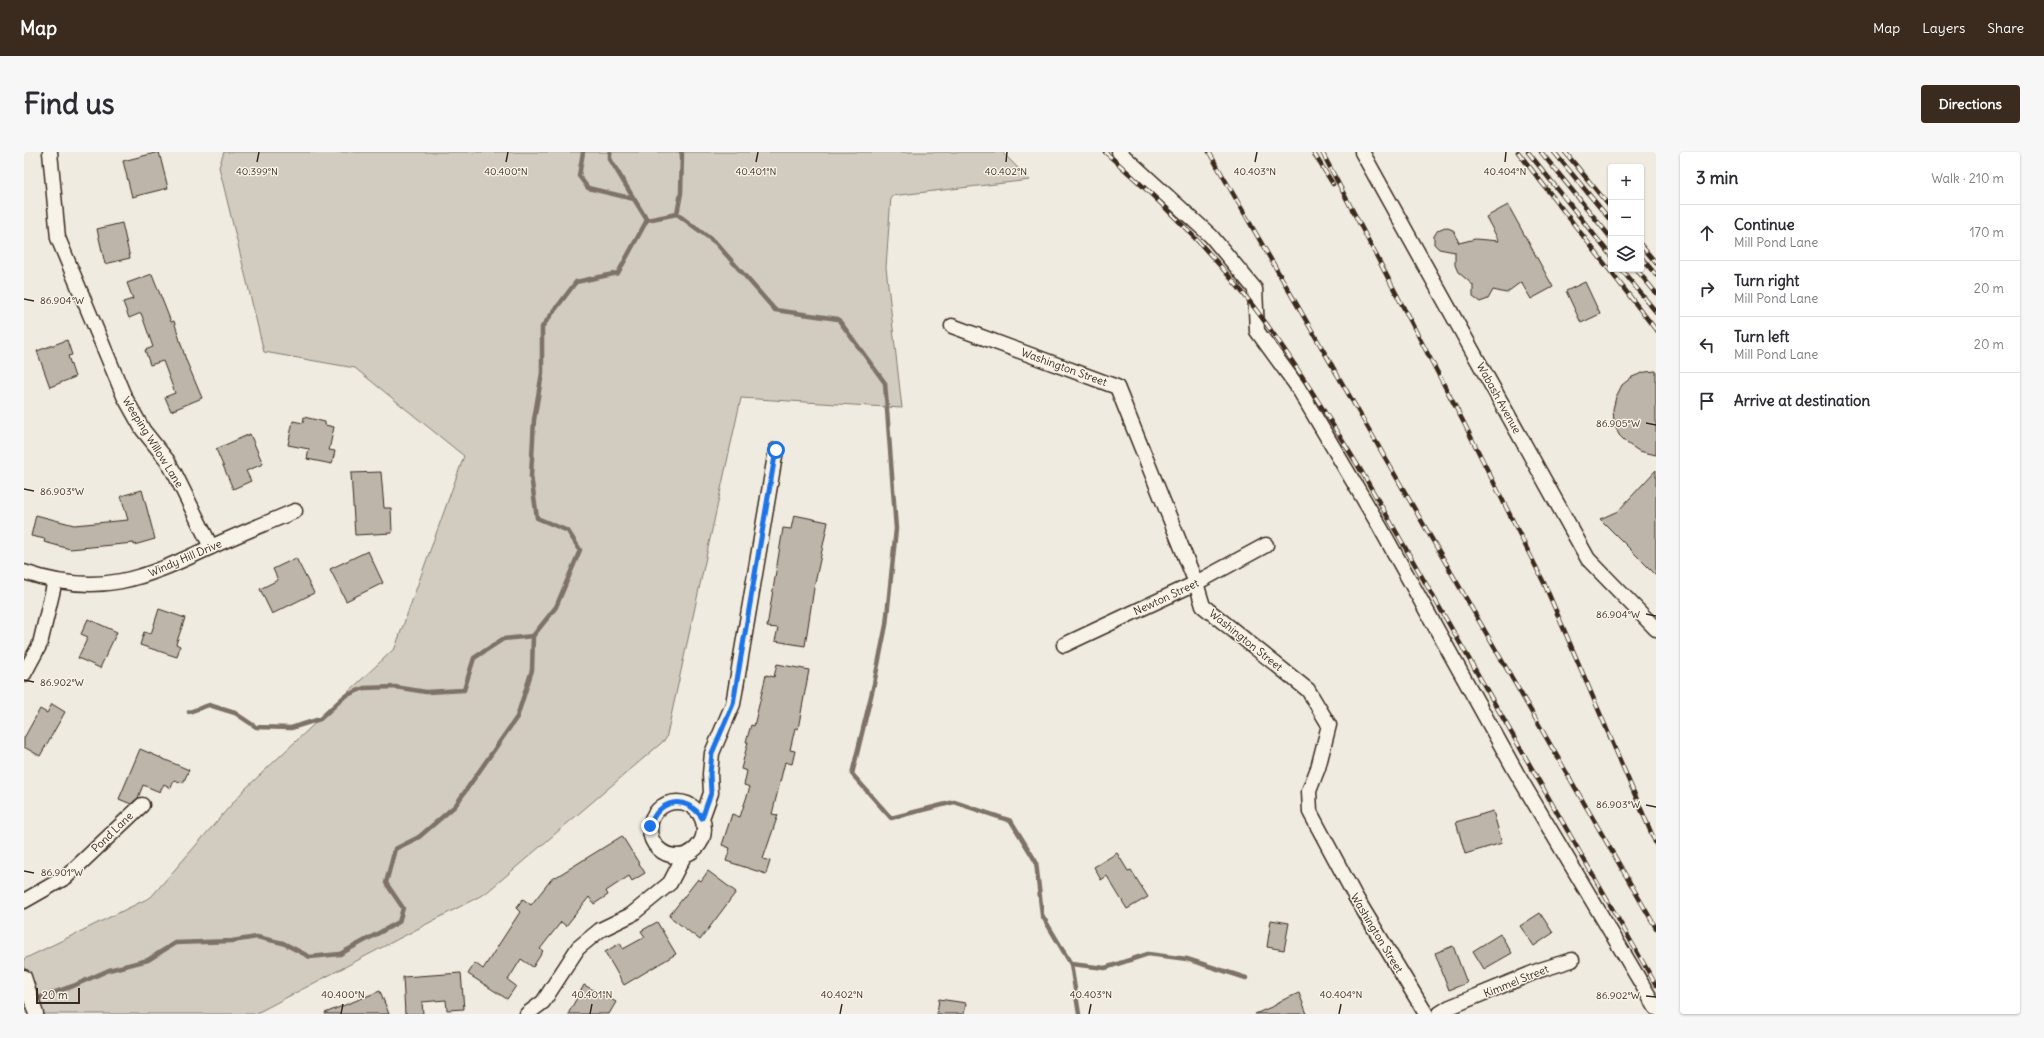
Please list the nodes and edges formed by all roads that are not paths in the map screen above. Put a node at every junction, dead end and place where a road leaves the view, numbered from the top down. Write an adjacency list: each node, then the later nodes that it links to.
1 (50, 152): 8 (street, Weeping Willow Lane)
2 (1119, 152): 21 (street)
3 (1362, 152): 12 (street, Wabash Avenue)
4 (952, 326): 11 (street, Washington Street)
5 (776, 450): 16 (street)
6 (295, 511): 8 (street, Windy Hill Drive)
7 (1266, 545): 11 (street, Newton Street)
8 (211, 547): 10 (street, Windy Hill Drive)
9 (24, 572): 10 (street, Windy Hill Drive)
10 (55, 581): 14 (street)
11 (1196, 583): 13 (street, Newton Street); 24 (street, Washington Street)
12 (1656, 629)
13 (1064, 645)
14 (24, 674)
15 (142, 805): 18 (street, Pond Lane)
16 (702, 818): 17 (street); 17 (street)
17 (684, 856): 23 (street)
18 (24, 901)
19 (1572, 960): 25 (street, Kimmel Street)
20 (26, 981): 22 (street)
21 (1656, 1008)
22 (36, 1014)
23 (527, 1014)
24 (1426, 1014)
25 (1439, 1014)

